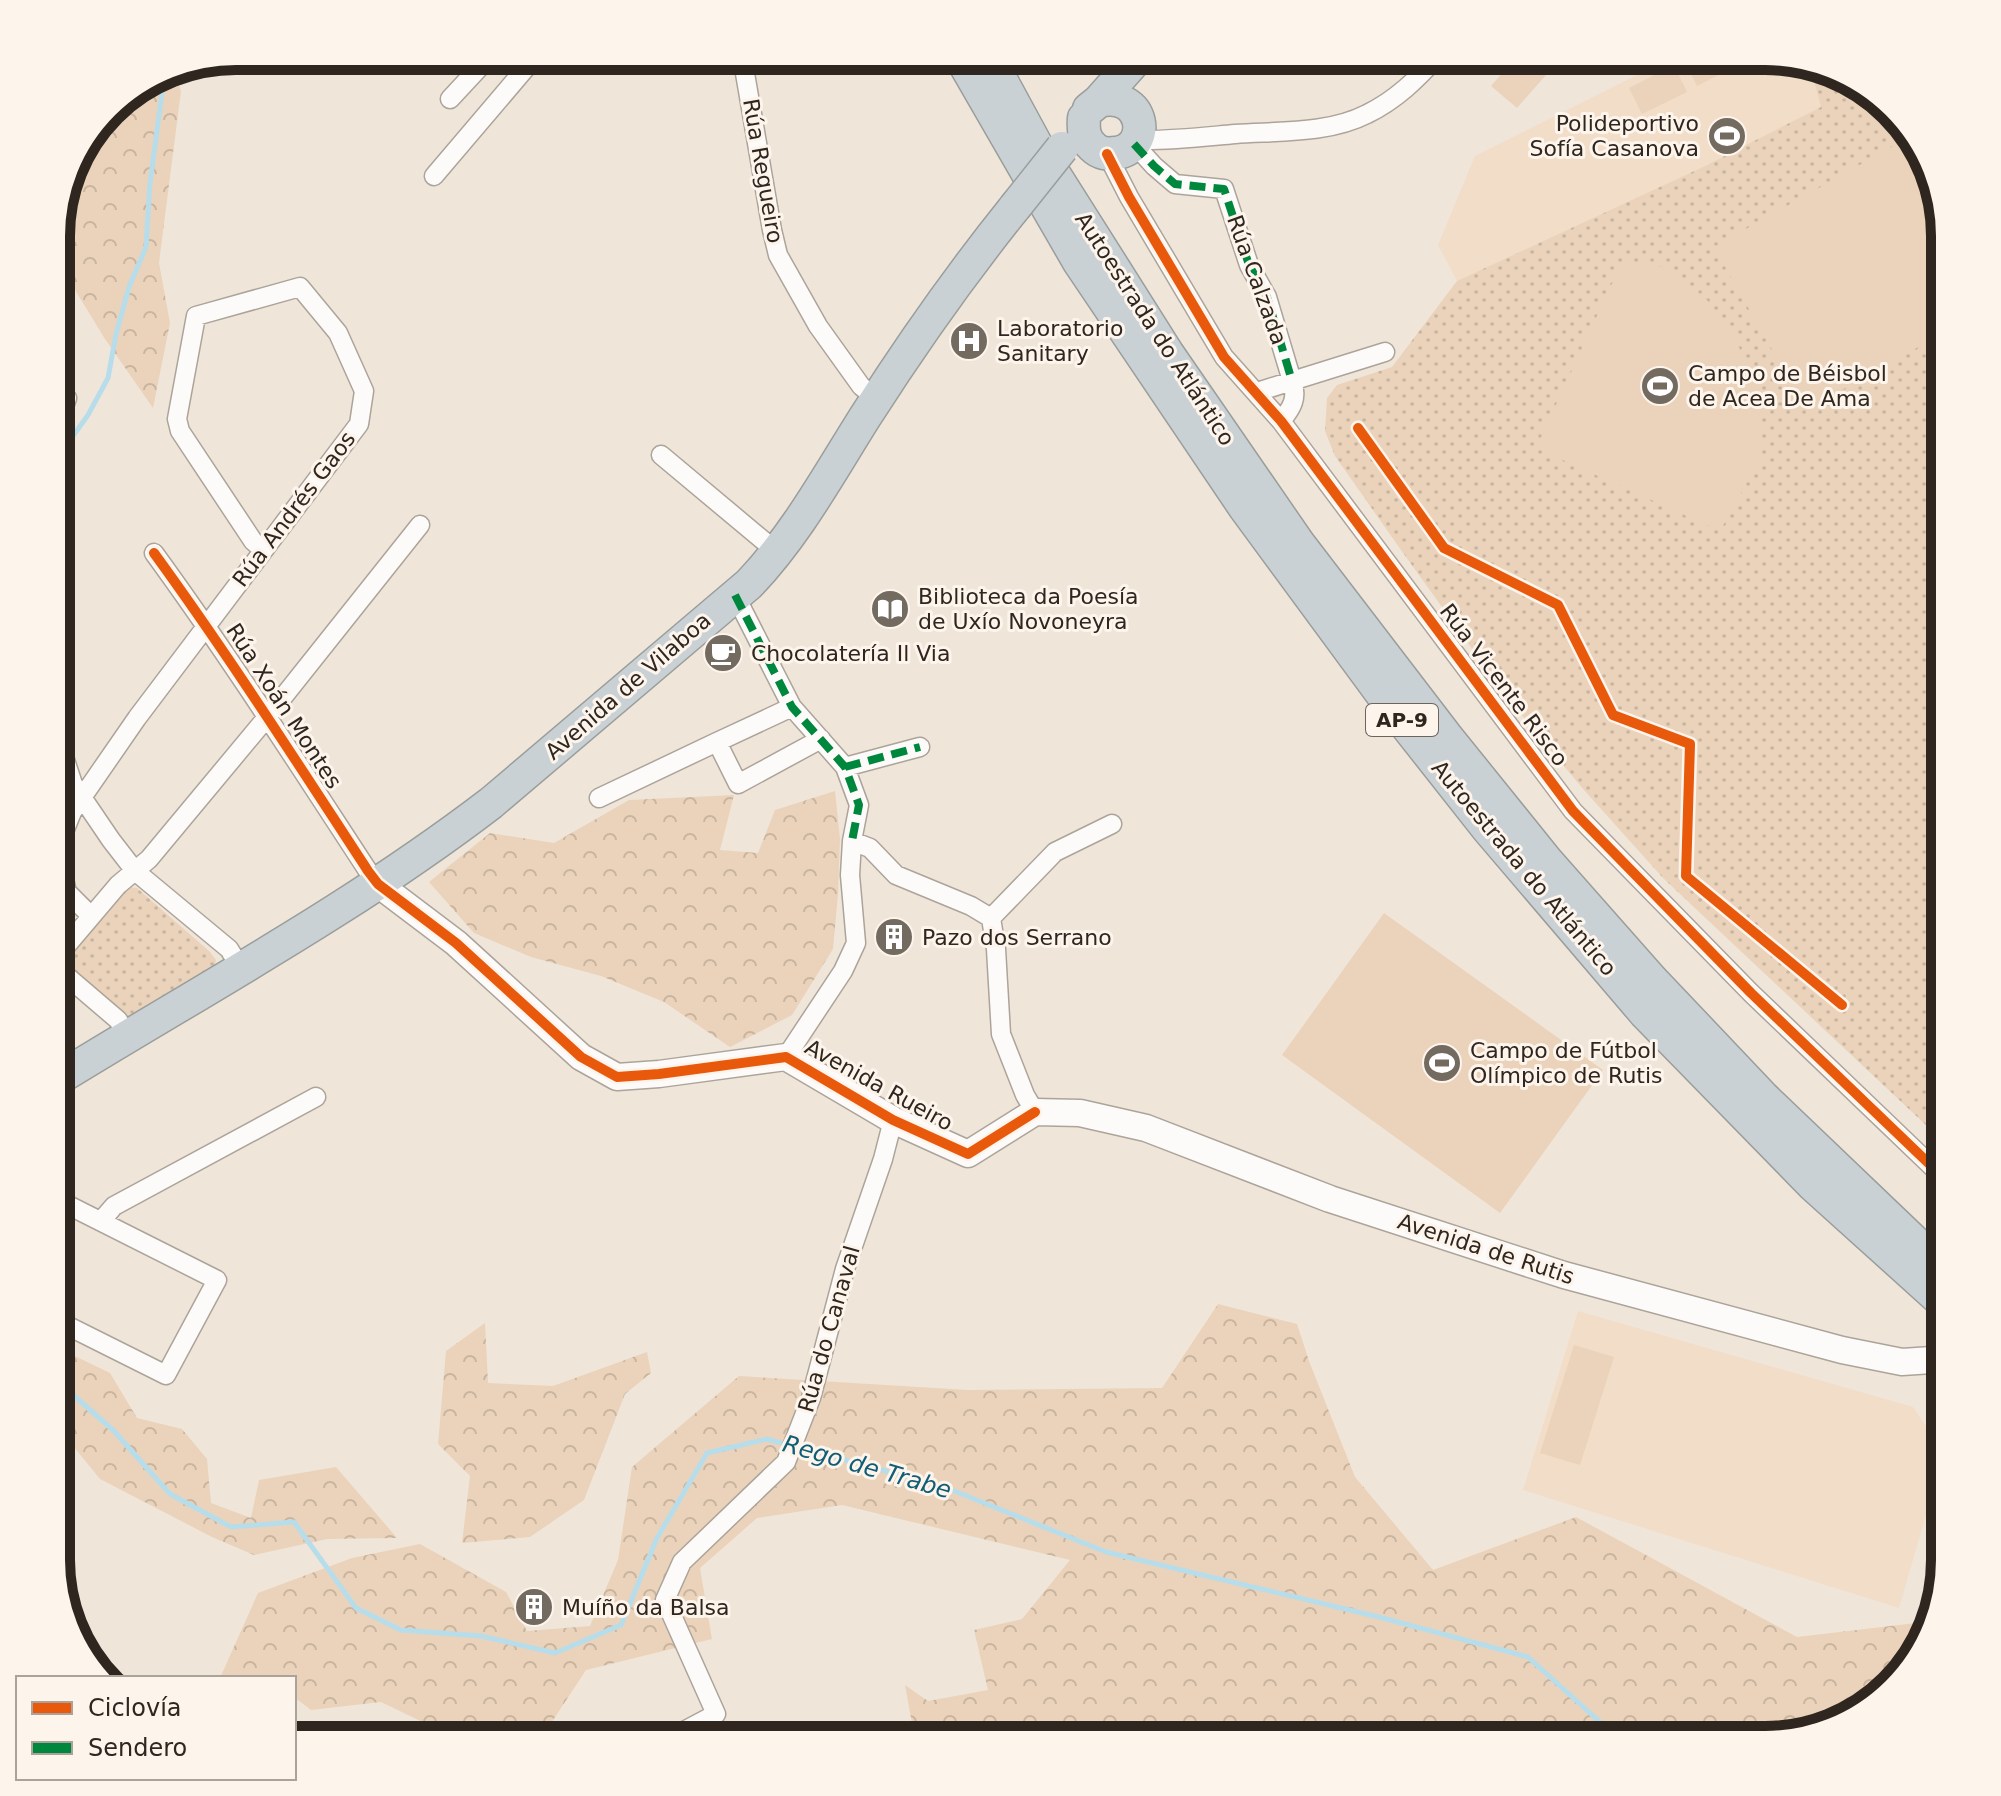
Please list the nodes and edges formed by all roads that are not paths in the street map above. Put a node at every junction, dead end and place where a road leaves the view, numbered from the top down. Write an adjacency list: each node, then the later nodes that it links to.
1 (477, 70): 7 (street)
2 (524, 70): 9 (street)
3 (744, 70): 13 (street, Rúa Regueiro)
4 (968, 70): 52 (highway, Autoestrada do Atlántico / AP-9)
5 (996, 70): 51 (highway, Autoestrada do Atlántico / AP-9)
6 (1425, 70): 8 (street)
7 (450, 99)
8 (1114, 113): 11 (street, Rúa Calzada); 12 (street, Rúa Vicente Risco); 13 (highway, Avenida de Vilaboa, bridge)
9 (434, 176)
10 (1385, 352): 11 (street)
11 (1292, 381): 12 (street); 14 (street)
12 (1257, 392): 14 (street, Rúa Vicente Risco)
13 (877, 399): 18 (highway, Avenida de Vilaboa)
14 (1281, 421): 48 (street, Rúa Vicente Risco)
15 (661, 455): 18 (street)
16 (420, 525): 23 (street)
17 (263, 550): 17 (street, Rúa Andrés Gaos); 21 (street, Rúa Andrés Gaos)
18 (777, 552): 20 (highway, Avenida de Vilaboa)
19 (154, 553): 21 (street, Rúa Xoán Montes)
20 (735, 595): 22 (street); 35 (highway, Avenida de Vilaboa)
21 (206, 625): 23 (street, Rúa Xoán Montes); 29 (street, Rúa Andrés Gaos)
22 (792, 707): 24 (street); 25 (street)
23 (268, 716): 34 (street); 35 (street, Rúa Xoán Montes)
24 (821, 739): 25 (street); 27 (street)
25 (717, 742): 30 (street)
26 (920, 747): 27 (street)
27 (845, 767): 33 (street)
28 (70, 775): 29 (street)
29 (82, 798): 31 (street, Rúa Andrés Gaos); 34 (street)
30 (599, 798)
31 (70, 817)
32 (1112, 824): 38 (street)
33 (852, 841): 38 (street); 43 (street)
34 (135, 871): 37 (street); 40 (street)
35 (378, 884): 40 (highway, Avenida de Vilaboa); 43 (street, Avenida Rueiro)
36 (70, 895): 37 (street, Rúa Andrés Gaos)
37 (91, 916): 39 (street)
38 (991, 918): 46 (street)
39 (70, 941)
40 (242, 970): 42 (highway, Avenida de Vilaboa)
41 (70, 979): 42 (street)
42 (128, 1036): 44 (highway, Avenida de Vilaboa)
43 (786, 1057): 47 (street, Avenida Rueiro)
44 (70, 1071)
45 (316, 1097): 50 (street)
46 (1035, 1112): 47 (street, Avenida Rueiro); 54 (street, Avenida de Rutis)
47 (893, 1120): 55 (street, Rúa do Canaval)
48 (1931, 1166)
49 (70, 1206): 50 (street)
50 (101, 1221): 53 (street)
51 (1931, 1258)
52 (1931, 1291)
53 (70, 1327)
54 (1931, 1360)
55 (693, 1726)

